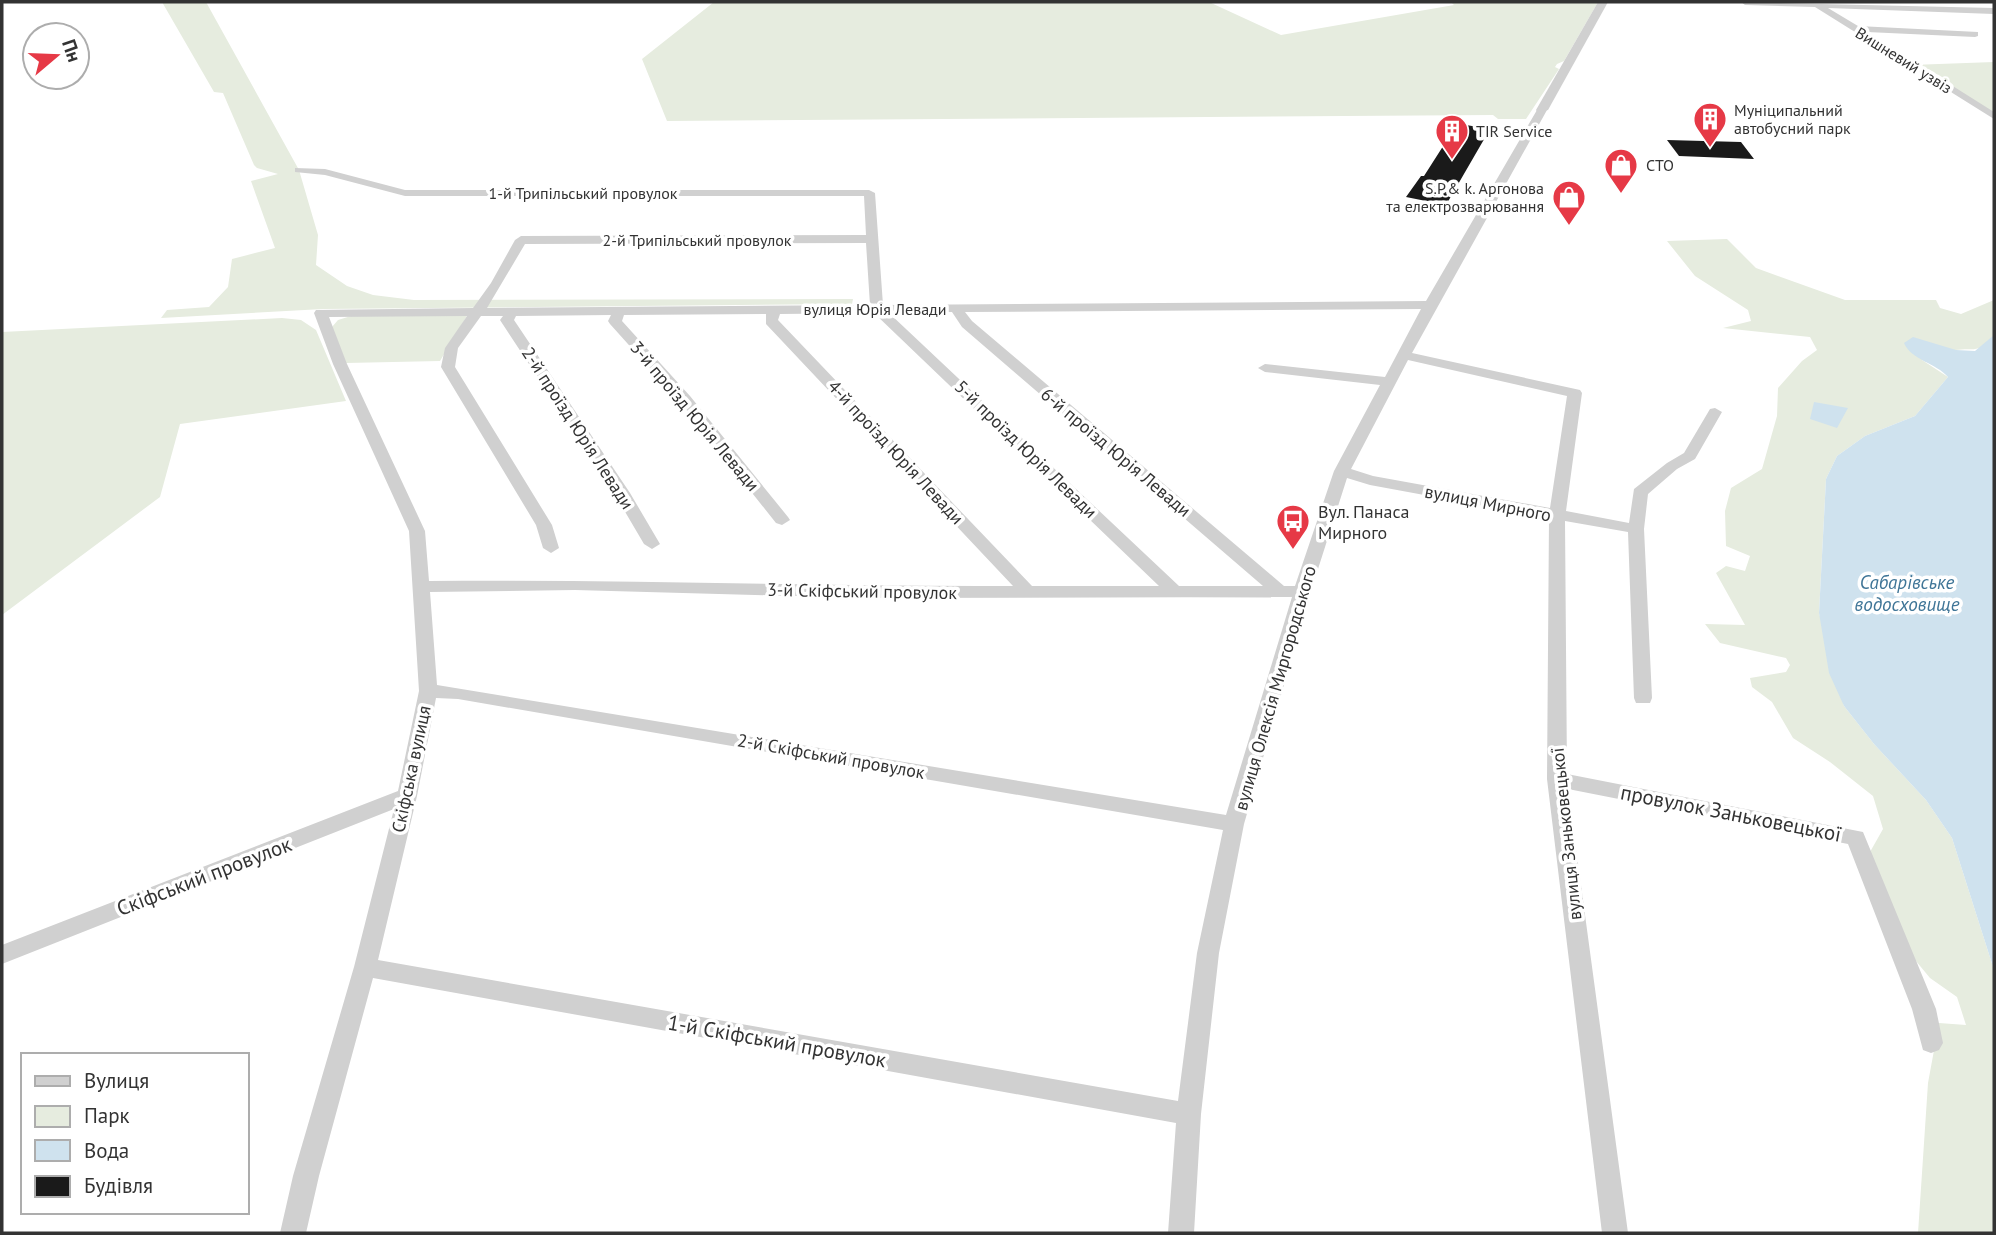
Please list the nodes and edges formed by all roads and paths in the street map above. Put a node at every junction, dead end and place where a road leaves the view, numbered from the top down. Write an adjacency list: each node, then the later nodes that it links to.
1 (1602, 2): 10 (street)
2 (1745, 2): 4 (street)
3 (1959, 2): 6 (street)
4 (1815, 3): 5 (street); 8 (street, Вишневий узвіз)
5 (1870, 4): 6 (street)
6 (1968, 10): 7 (street)
7 (1994, 11)
8 (1854, 29): 9 (street); 11 (street, Вишневий узвіз)
9 (1975, 34)
10 (1542, 110): 14 (street, вулиця Олексія Миргородського)
11 (1994, 116)
12 (299, 170): 13 (street, 1-й Трипільський провулок)
13 (872, 239): 16 (street); 19 (street, 2-й Трипільський провулок)
14 (1430, 305): 15 (street, вулиця Юрія Левади); 22 (street, вулиця Олексія Миргородського)
15 (957, 308): 16 (street, вулиця Юрія Левади); 33 (street, 6-й проїзд Юрія Левади)
16 (877, 309): 17 (street, вулиця Юрія Левади); 36 (street, 5-й проїзд Юрія Левади)
17 (774, 310): 18 (street, вулиця Юрія Левади); 35 (street, 4-й проїзд Юрія Левади)
18 (619, 311): 20 (street, вулиця Юрія Левади); 28 (street, 3-й проїзд Юрія Левади)
19 (475, 312): 20 (street, вулиця Юрія Левади); 21 (street, вулиця Юрія Левади); 31 (street)
20 (511, 312): 30 (street, 2-й проїзд Юрія Левади)
21 (321, 313): 32 (street, Скіфська вулиця)
22 (1404, 355): 24 (street, вулиця Олексія Миргородського); 27 (street, вулиця Заньковецької)
23 (1265, 368): 24 (street)
24 (1389, 382): 26 (street, вулиця Олексія Миргородського)
25 (1715, 412): 29 (street)
26 (1342, 471): 27 (street, вулиця Мирного); 34 (street, вулиця Олексія Миргородського)
27 (1556, 516): 29 (street, вулиця Мирного); 39 (street, вулиця Заньковецької)
28 (782, 520)
29 (1636, 529): 38 (street)
30 (652, 544)
31 (551, 548)
32 (422, 587): 35 (street, 3-й Скіфський провулок); 37 (street, Скіфська вулиця)
33 (1280, 591): 34 (street, 3-й Скіфський провулок); 36 (street, 3-й Скіфський провулок)
34 (1302, 591): 41 (street, вулиця Олексія Миргородського)
35 (1028, 592): 36 (street, 3-й Скіфський провулок)
36 (1174, 592)
37 (428, 691): 40 (street, Скіфська вулиця); 41 (street, 2-й Скіфський провулок)
38 (1643, 698)
39 (1557, 779): 44 (street, провулок Заньковецької); 48 (street, вулиця Заньковецької)
40 (407, 796): 42 (street, Скіфський провулок); 43 (street, Скіфська вулиця)
41 (1234, 824): 45 (street, вулиця Олексія Миргородського)
42 (2, 955)
43 (365, 967): 45 (street, 1-й Скіфський провулок); 46 (street, Скіфська вулиця)
44 (1931, 1043)
45 (1189, 1114): 47 (street, вулиця Олексія Миргородського)
46 (293, 1233)
47 (1181, 1233)
48 (1615, 1233)

